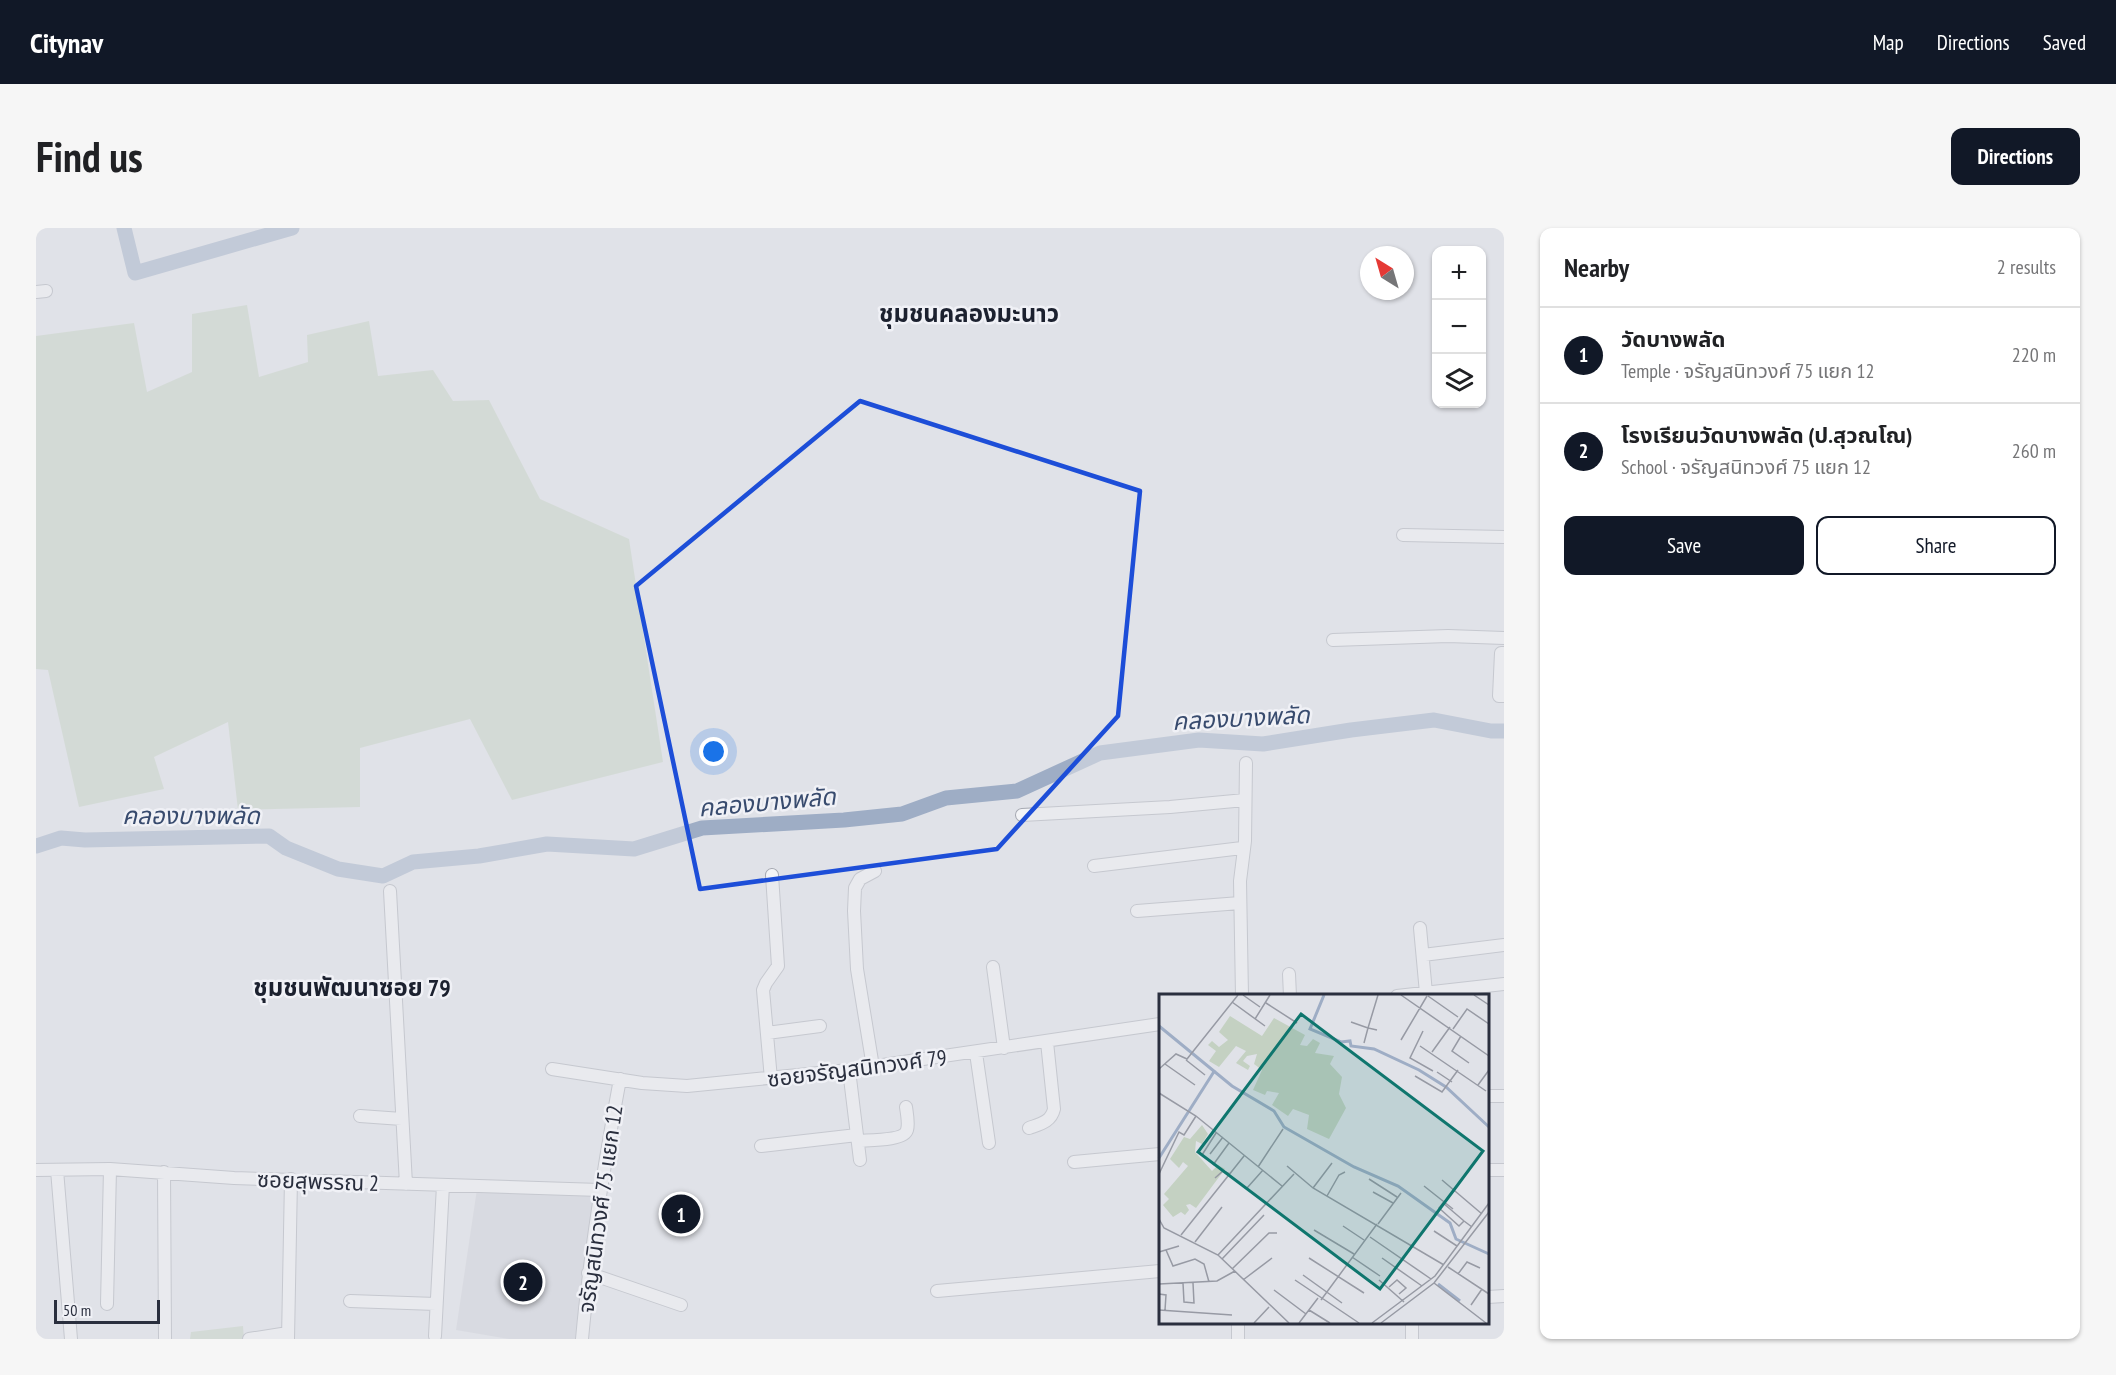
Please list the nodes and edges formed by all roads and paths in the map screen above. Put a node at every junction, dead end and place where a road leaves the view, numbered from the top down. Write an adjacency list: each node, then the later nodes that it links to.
1 (1402, 535): 2 (street)
2 (1504, 537)
3 (1504, 638): 4 (street)
4 (1333, 640)
5 (1504, 653): 6 (street)
6 (1504, 696)
7 (1246, 764): 8 (street)
8 (1245, 800): 9 (street); 10 (street)
9 (1022, 815)
10 (1242, 853): 11 (street); 15 (street)
11 (1094, 866)
12 (876, 872): 33 (street)
13 (771, 875): 29 (street)
14 (390, 891): 40 (street)
15 (1240, 903): 16 (street); 24 (street)
16 (1137, 911)
17 (1420, 928): 19 (street)
18 (1504, 945): 19 (street)
19 (1422, 955): 23 (street)
20 (993, 967): 31 (street)
21 (1289, 974): 25 (street)
22 (1504, 984): 23 (street)
23 (1426, 993): 26 (street)
24 (1242, 994)
25 (1290, 994)
26 (1416, 994)
27 (1159, 1024): 30 (street, ซอยจรัญสนิทวงศ์ 79)
28 (820, 1026): 29 (street)
29 (766, 1034): 37 (street)
30 (1047, 1042): 31 (street, ซอยจรัญสนิทวงศ์ 79); 41 (street)
31 (1004, 1048): 32 (street, ซอยจรัญสนิทวงศ์ 79)
32 (976, 1053): 33 (street, ซอยจรัญสนิทวงศ์ 79); 43 (street)
33 (873, 1067): 35 (street, ซอยจรัญสนิทวงศ์ 79)
34 (552, 1069): 36 (street, ซอยจรัญสนิทวงศ์ 79)
35 (849, 1070): 37 (street, ซอยจรัญสนิทวงศ์ 79); 42 (street)
36 (620, 1078): 37 (street, ซอยจรัญสนิทวงศ์ 79); 55 (street, จรัญสนิทวงศ์ 75 แยก 12)
37 (771, 1079)
38 (906, 1107): 42 (street)
39 (360, 1116): 40 (street)
40 (402, 1119): 53 (street)
41 (1029, 1128)
42 (858, 1138): 44 (street); 46 (street)
43 (989, 1143)
44 (761, 1146)
45 (1159, 1154): 47 (street)
46 (860, 1160)
47 (1074, 1162)
48 (110, 1169): 50 (street, ซอยสุพรรณ 2); 51 (street, ซอยสุพรรณ 2); 62 (street)
49 (36, 1170): 50 (street, ซอยสุพรรณ 2)
50 (57, 1170): 68 (street)
51 (164, 1172): 52 (street, ซอยสุพรรณ 2); 69 (street)
52 (291, 1179): 53 (street, ซอยสุพรรณ 2); 66 (street)
53 (406, 1184): 54 (street, ซอยสุพรรณ 2)
54 (443, 1185): 55 (street, ซอยสุพรรณ 2); 63 (street)
55 (600, 1190): 57 (street, จรัญสนิทวงศ์ 75 แยก 12)
56 (1159, 1271): 58 (street)
57 (588, 1273): 64 (street); 71 (street, จรัญสนิทวงศ์ 75 แยก 12)
58 (937, 1291)
59 (1504, 1296): 60 (street)
60 (1489, 1297)
61 (350, 1301): 63 (street)
62 (107, 1304)
63 (436, 1304): 67 (street)
64 (681, 1305)
65 (1412, 1324): 72 (street)
66 (288, 1336): 70 (street)
67 (435, 1336)
68 (71, 1339)
69 (165, 1339)
70 (249, 1339)
71 (582, 1339)
72 (1412, 1339)

